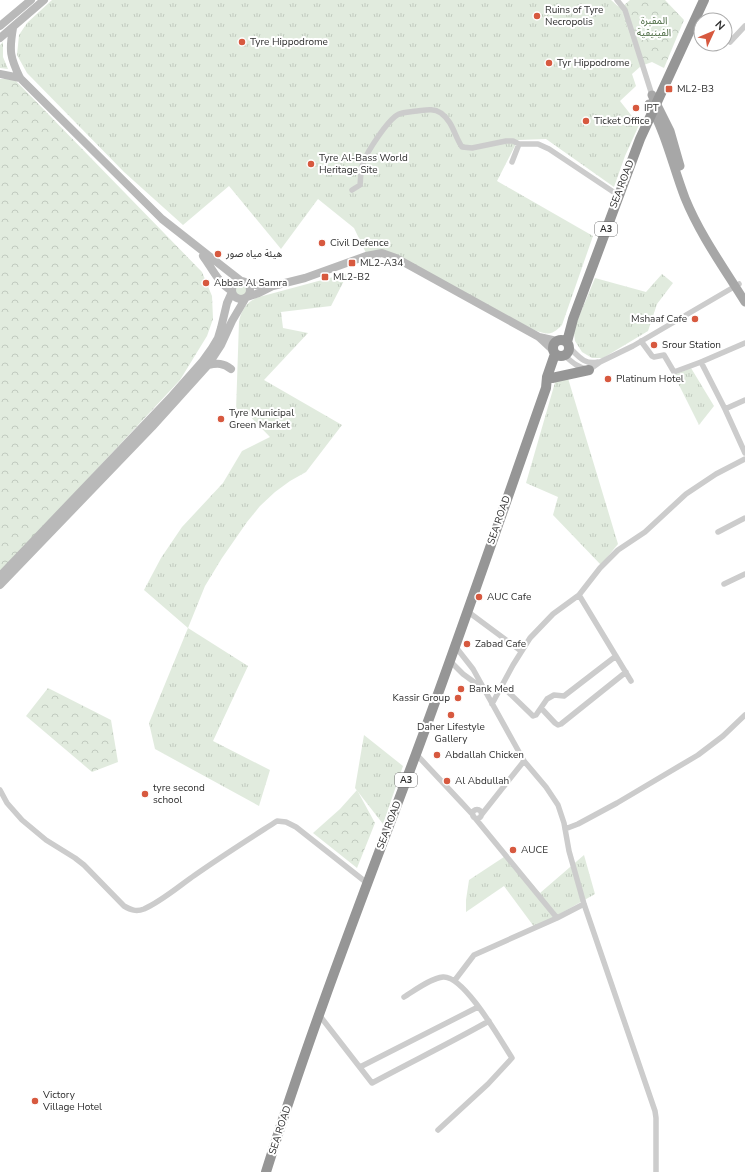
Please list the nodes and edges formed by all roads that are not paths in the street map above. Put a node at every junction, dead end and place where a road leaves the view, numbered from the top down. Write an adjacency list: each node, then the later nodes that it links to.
1 (30, 0): 6 (main road)
2 (44, 0): 8 (main road)
3 (617, 0): 13 (street)
4 (697, 0): 13 (highway, SEA ROAD / A3)
5 (704, 0): 13 (highway, SEA ROAD / A3)
6 (0, 26)
7 (745, 26): 10 (street)
8 (13, 28): 9 (main road); 12 (main road)
9 (0, 38)
10 (733, 39)
11 (0, 74): 12 (main road)
12 (20, 78): 18 (main road)
13 (653, 103): 17 (highway, SEA ROAD / A3); 20 (main road)
14 (520, 144): 15 (street); 16 (street); 17 (street)
15 (512, 162)
16 (352, 190)
17 (618, 195): 28 (highway, SEA ROAD / A3)
18 (198, 248): 19 (main road); 22 (main road)
19 (243, 282): 21 (main road); 22 (main road); 24 (main road)
20 (737, 285): 23 (main road); 25 (main road); 26 (street)
21 (272, 286): 24 (main road); 28 (main road)
22 (232, 291): 24 (main road); 34 (main road)
23 (745, 293)
24 (246, 298): 31 (main road)
25 (745, 302)
26 (641, 341): 29 (street); 30 (street)
27 (745, 343): 30 (street)
28 (561, 349): 29 (street); 33 (street); 35 (highway, SEA ROAD / A3); 36 (highway, SEA ROAD / A3)
29 (600, 362): 33 (street)
30 (701, 362): 38 (street)
31 (208, 365): 32 (main road); 34 (main road)
32 (231, 369)
33 (589, 370): 35 (highway)
34 (192, 378): 44 (main road); 46 (main road)
35 (552, 378): 36 (highway, SEA ROAD / A3)
36 (546, 388): 48 (highway, SEA ROAD / A3)
37 (745, 400): 38 (street)
38 (725, 409): 39 (street)
39 (745, 453)
40 (745, 459): 47 (street)
41 (745, 518): 42 (street)
42 (718, 532)
43 (745, 574): 45 (street)
44 (0, 576)
45 (724, 584)
46 (0, 585)
47 (579, 595): 50 (street); 51 (street)
48 (468, 611): 49 (highway, SEA ROAD / A3); 50 (street)
49 (455, 646): 52 (highway, SEA ROAD / A3); 56 (street)
50 (521, 651): 55 (street)
51 (616, 656): 53 (street); 58 (street)
52 (450, 661): 56 (street); 60 (highway, SEA ROAD / A3)
53 (626, 672): 54 (street); 58 (street)
54 (631, 681)
55 (502, 686): 57 (street); 58 (street)
56 (486, 691): 57 (street)
57 (492, 704): 61 (street)
58 (541, 708)
59 (745, 715): 66 (street)
60 (416, 754): 63 (street); 68 (highway, SEA ROAD / A3)
61 (524, 761): 64 (street); 66 (street)
62 (0, 790): 68 (street)
63 (461, 802): 64 (street); 65 (street)
64 (480, 812): 65 (street); 65 (street); 67 (street)
65 (474, 817): 67 (street)
66 (565, 829): 69 (street)
67 (486, 830): 70 (street)
68 (367, 883): 74 (highway, SEA ROAD / A3)
69 (584, 904): 70 (street); 79 (street)
70 (557, 918): 71 (street)
71 (455, 980): 72 (street); 73 (street)
72 (404, 997)
73 (478, 1007): 75 (street); 76 (street)
74 (320, 1016): 76 (street); 78 (highway, SEA ROAD / A3)
75 (489, 1021): 76 (street); 77 (street)
76 (360, 1067)
77 (438, 1130)
78 (266, 1172)
79 (656, 1172)

